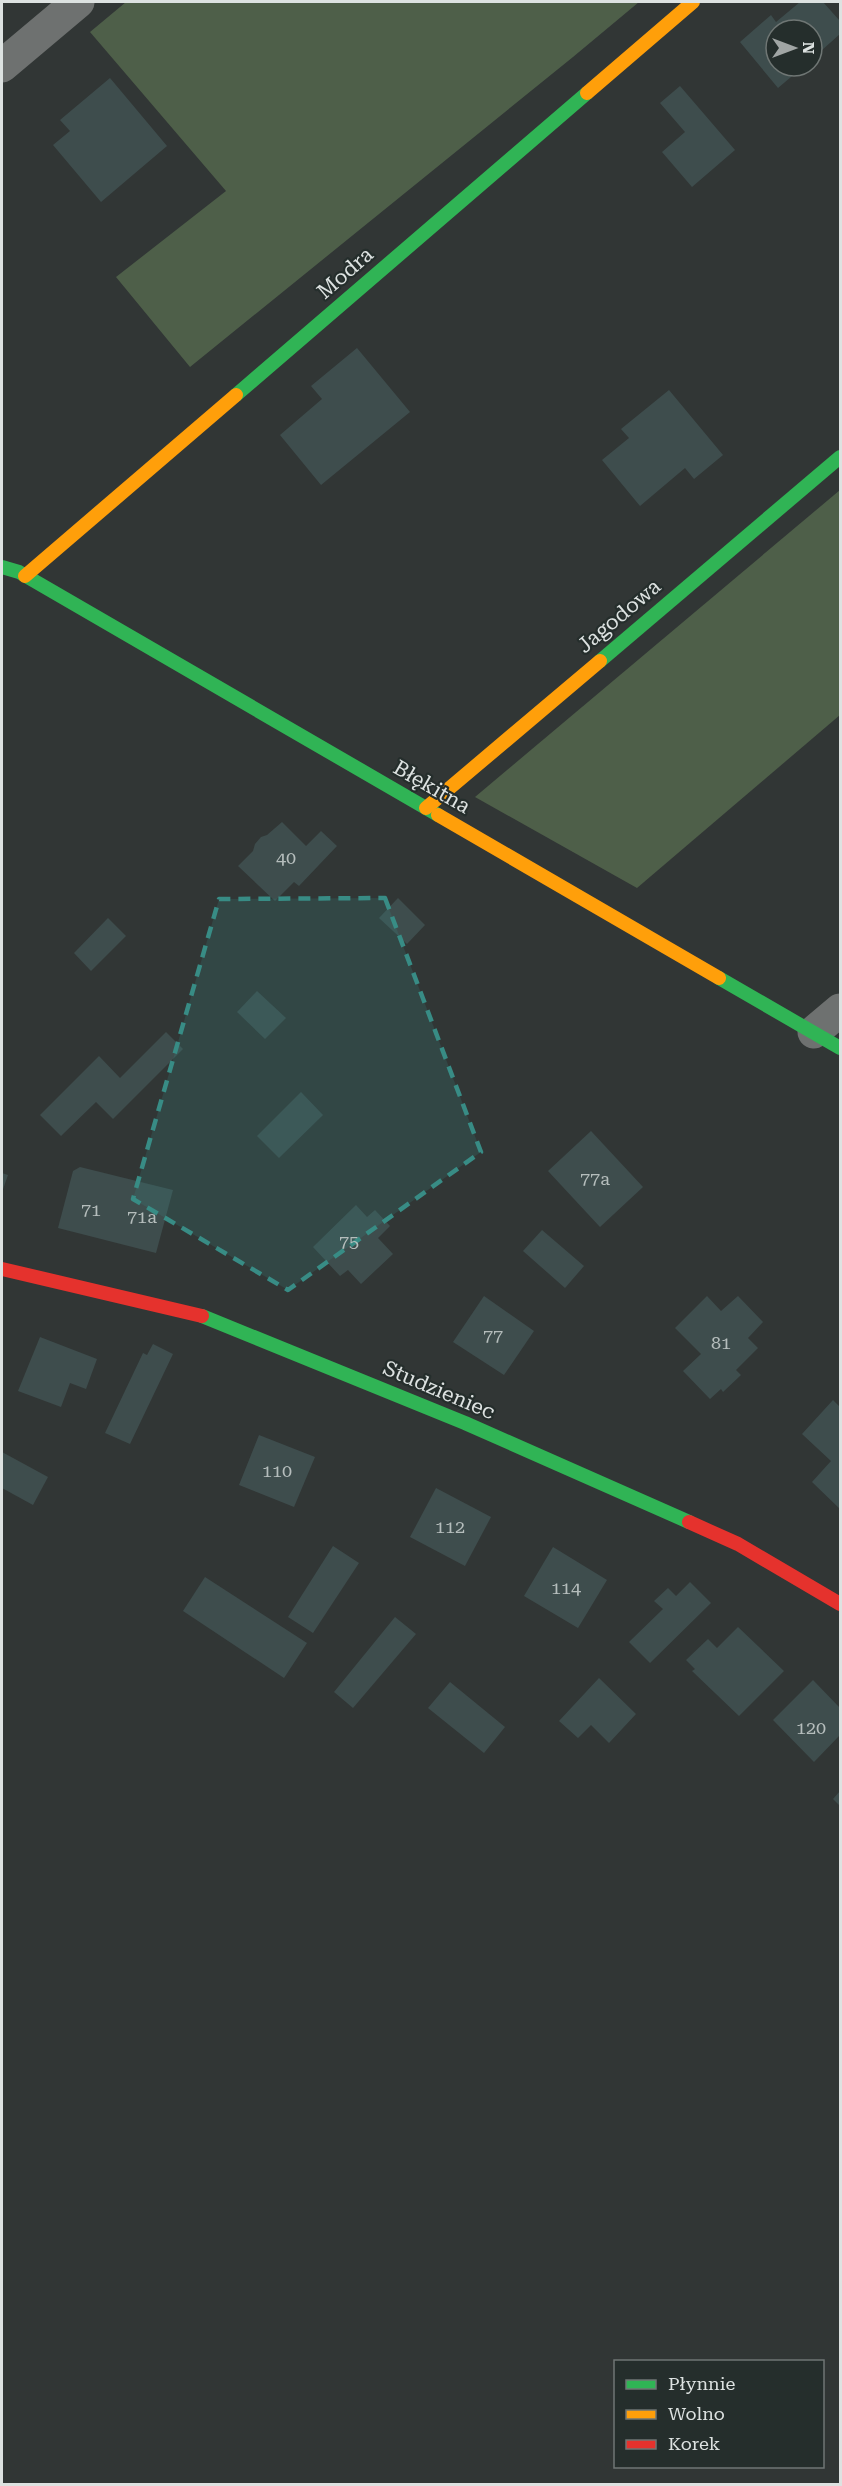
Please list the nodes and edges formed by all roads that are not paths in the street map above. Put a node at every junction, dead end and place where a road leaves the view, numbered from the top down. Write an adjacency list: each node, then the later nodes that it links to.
1 (78, 2): 3 (street)
2 (693, 2): 6 (street, Modra)
3 (2, 66)
4 (840, 457): 7 (street, Jagodowa)
5 (2, 567): 6 (street, Błękitna)
6 (25, 576): 7 (street, Błękitna)
7 (426, 807): 9 (street, Błękitna)
8 (840, 1010): 9 (street)
9 (827, 1040)
10 (2, 1269): 11 (street, Studzieniec)
11 (840, 1604)

